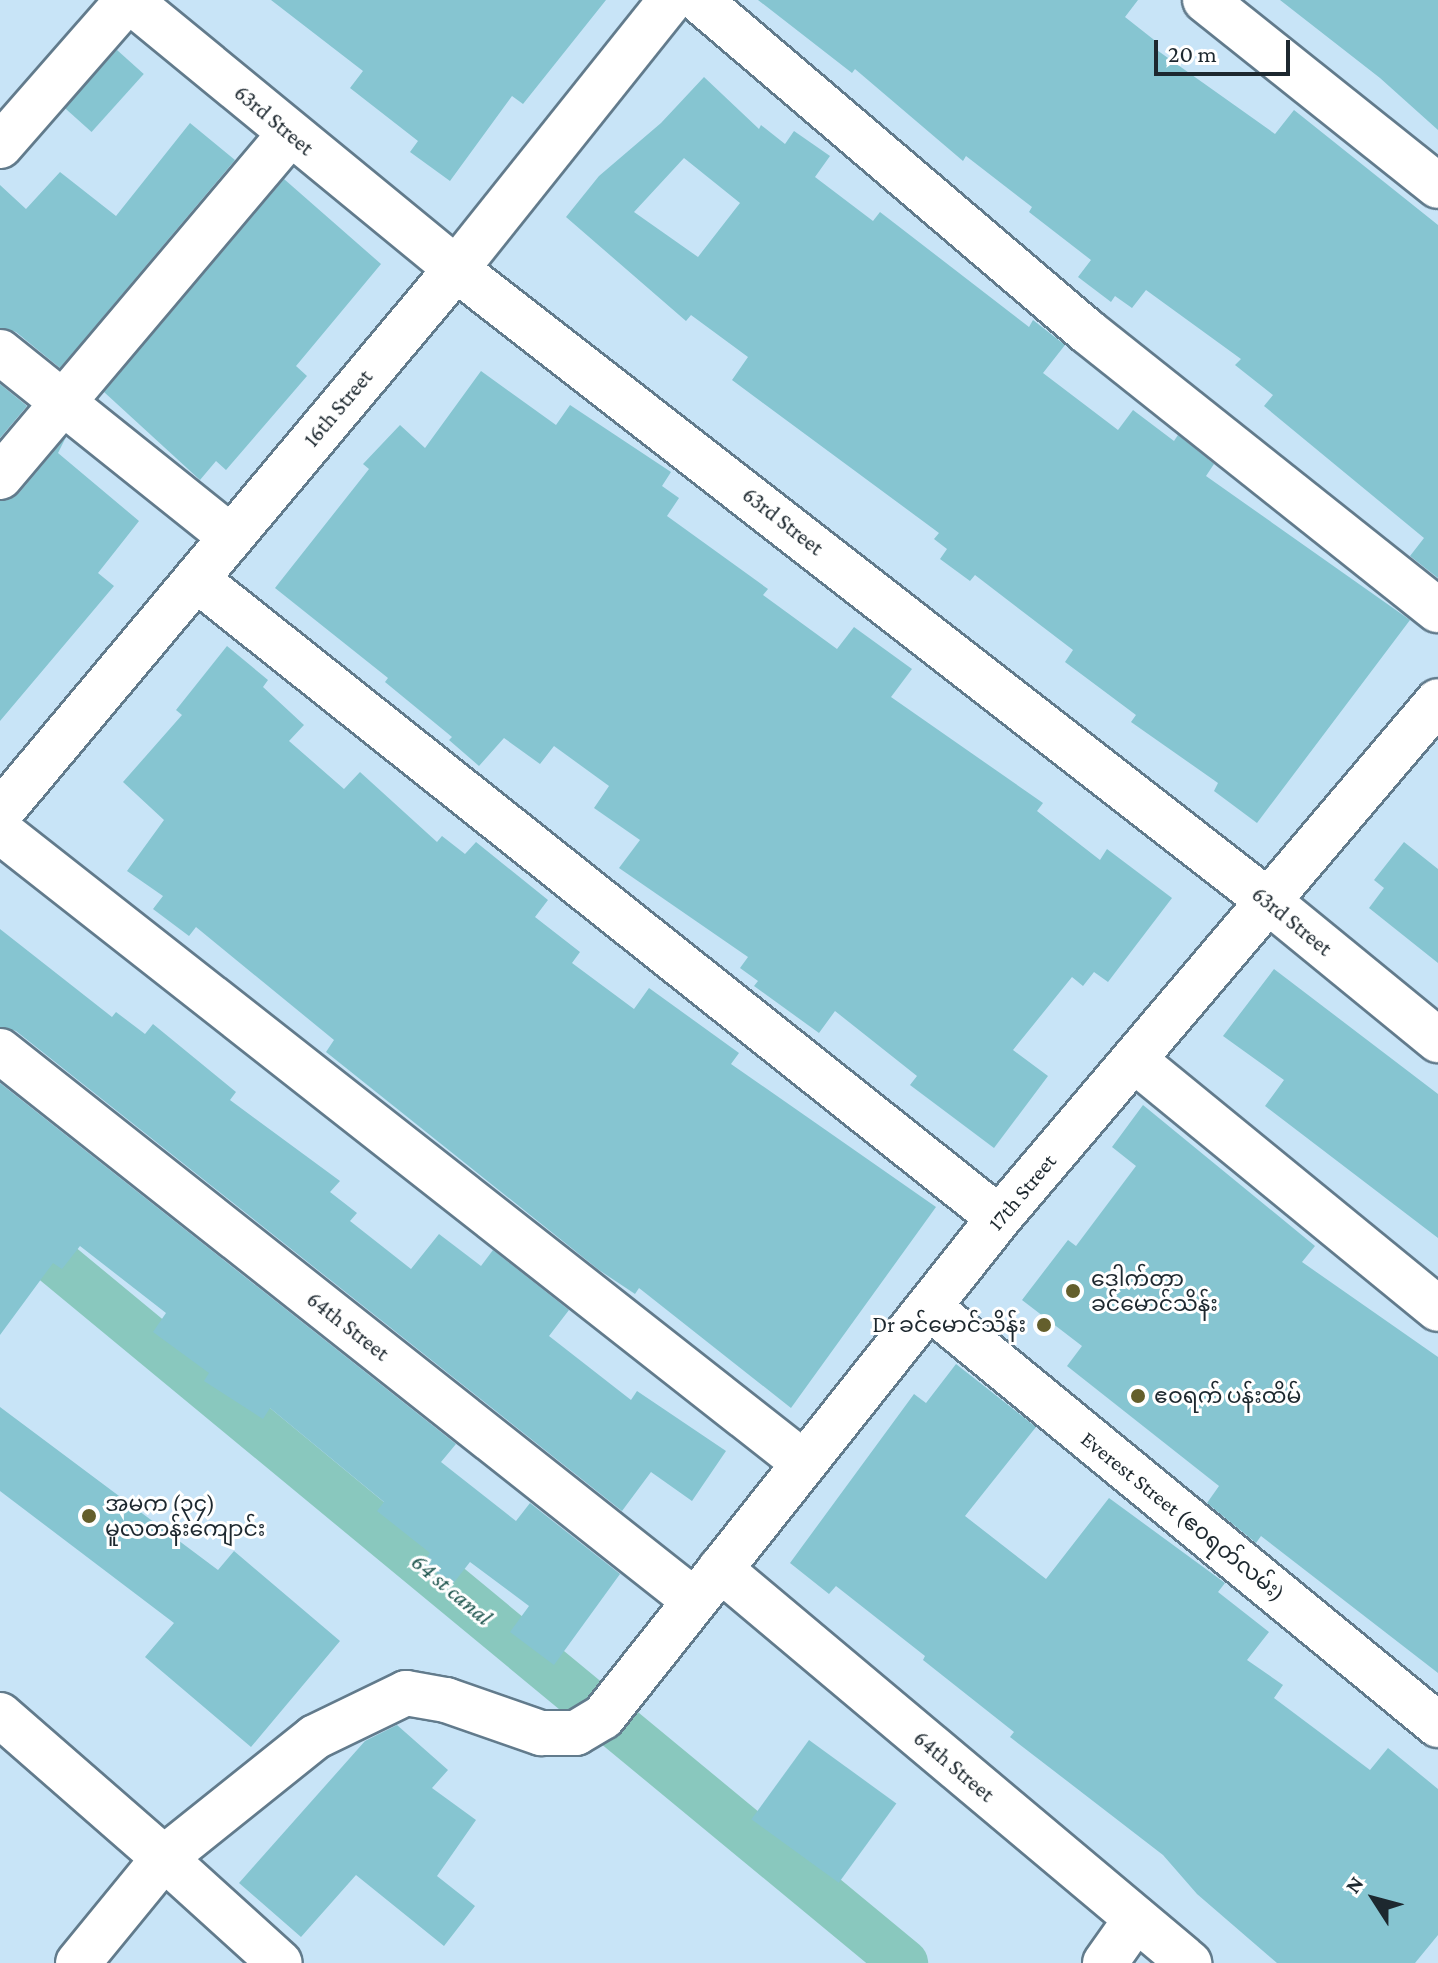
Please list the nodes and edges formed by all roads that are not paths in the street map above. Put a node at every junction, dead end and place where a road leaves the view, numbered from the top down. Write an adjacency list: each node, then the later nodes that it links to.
1 (128, 0): 5 (street, 63rd Street); 6 (street)
2 (671, 0): 8 (street, 16th Street)
3 (699, 0): 14 (street)
4 (1205, 0): 7 (street)
5 (290, 134): 8 (street, 63rd Street); 10 (street)
6 (0, 146)
7 (1438, 186)
8 (456, 269): 12 (street, 16th Street); 18 (street, 63rd Street)
9 (0, 352): 10 (street)
10 (64, 400): 11 (street); 12 (street)
11 (0, 477)
12 (230, 536): 13 (street, 16th Street)
13 (196, 579): 16 (street, 16th Street); 22 (street)
14 (1438, 610)
15 (1438, 701): 18 (street, 17th Street)
16 (8, 786)
17 (0, 831): 25 (street)
18 (1268, 901): 19 (street, 63rd Street); 21 (street, 17th Street)
19 (1438, 1040)
20 (0, 1051): 26 (street, 64th Street)
21 (1134, 1060): 22 (street, 17th Street); 24 (street)
22 (999, 1218): 23 (street, 17th Street)
23 (929, 1307): 25 (street, 17th Street); 28 (street, Everest Street (ဧ၀ရတ်လမ်း))
24 (1438, 1309)
25 (804, 1463): 26 (street, 17th Street)
26 (708, 1585): 29 (street, 17th Street); 30 (street, 64th Street)
27 (0, 1715): 29 (street)
28 (1438, 1725)
29 (164, 1858): 31 (street); 32 (street)
30 (1136, 1919): 33 (street); 34 (street, 64th Street)
31 (78, 1963)
32 (280, 1963)
33 (1105, 1963)
34 (1189, 1963)

